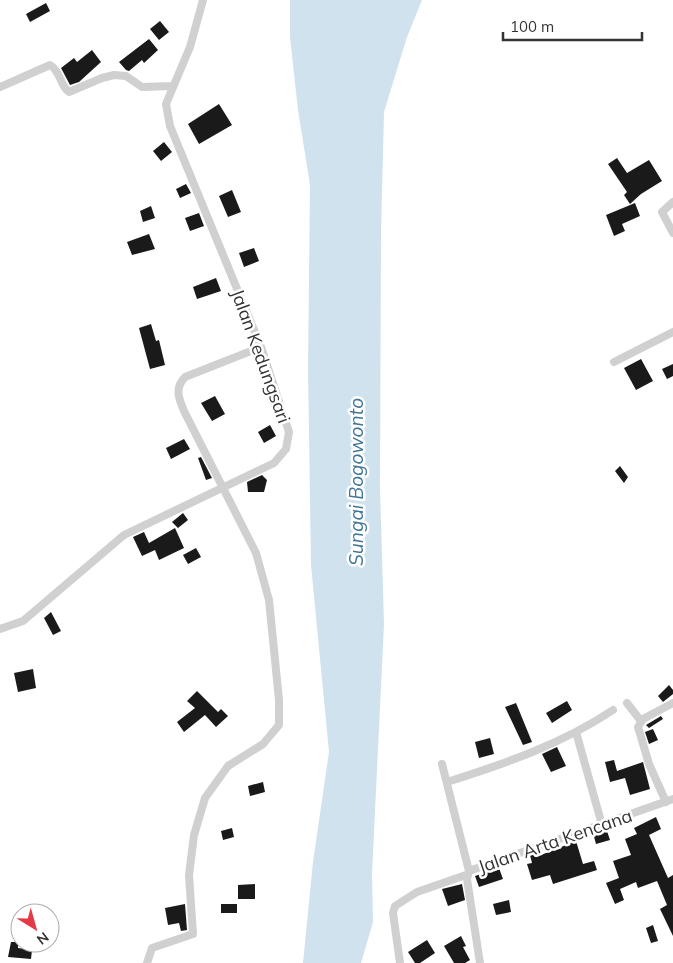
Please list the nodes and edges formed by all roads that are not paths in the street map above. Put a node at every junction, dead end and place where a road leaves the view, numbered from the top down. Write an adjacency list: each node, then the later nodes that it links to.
1 (203, 0): 3 (street, Jalan Kedungsari)
2 (0, 86): 3 (street)
3 (172, 86): 7 (street, Jalan Kedungsari)
4 (673, 202): 5 (street)
5 (673, 233)
6 (673, 332): 8 (street)
7 (261, 347): 9 (street, Jalan Kedungsari); 9 (street)
8 (614, 362)
9 (224, 487): 10 (street, Jalan Kedungsari); 21 (street)
10 (0, 629)
11 (627, 703): 14 (street)
12 (673, 703): 14 (street)
13 (612, 710): 15 (street)
14 (641, 721): 18 (street)
15 (576, 732): 17 (street); 19 (street)
16 (442, 764): 17 (street)
17 (446, 782): 20 (street)
18 (669, 800): 19 (street, Jalan Arta Kencana)
19 (602, 825): 20 (street, Jalan Arta Kencana)
20 (467, 873): 22 (street); 23 (street, Jalan Arta Kencana)
21 (147, 963)
22 (400, 963)
23 (480, 963)

